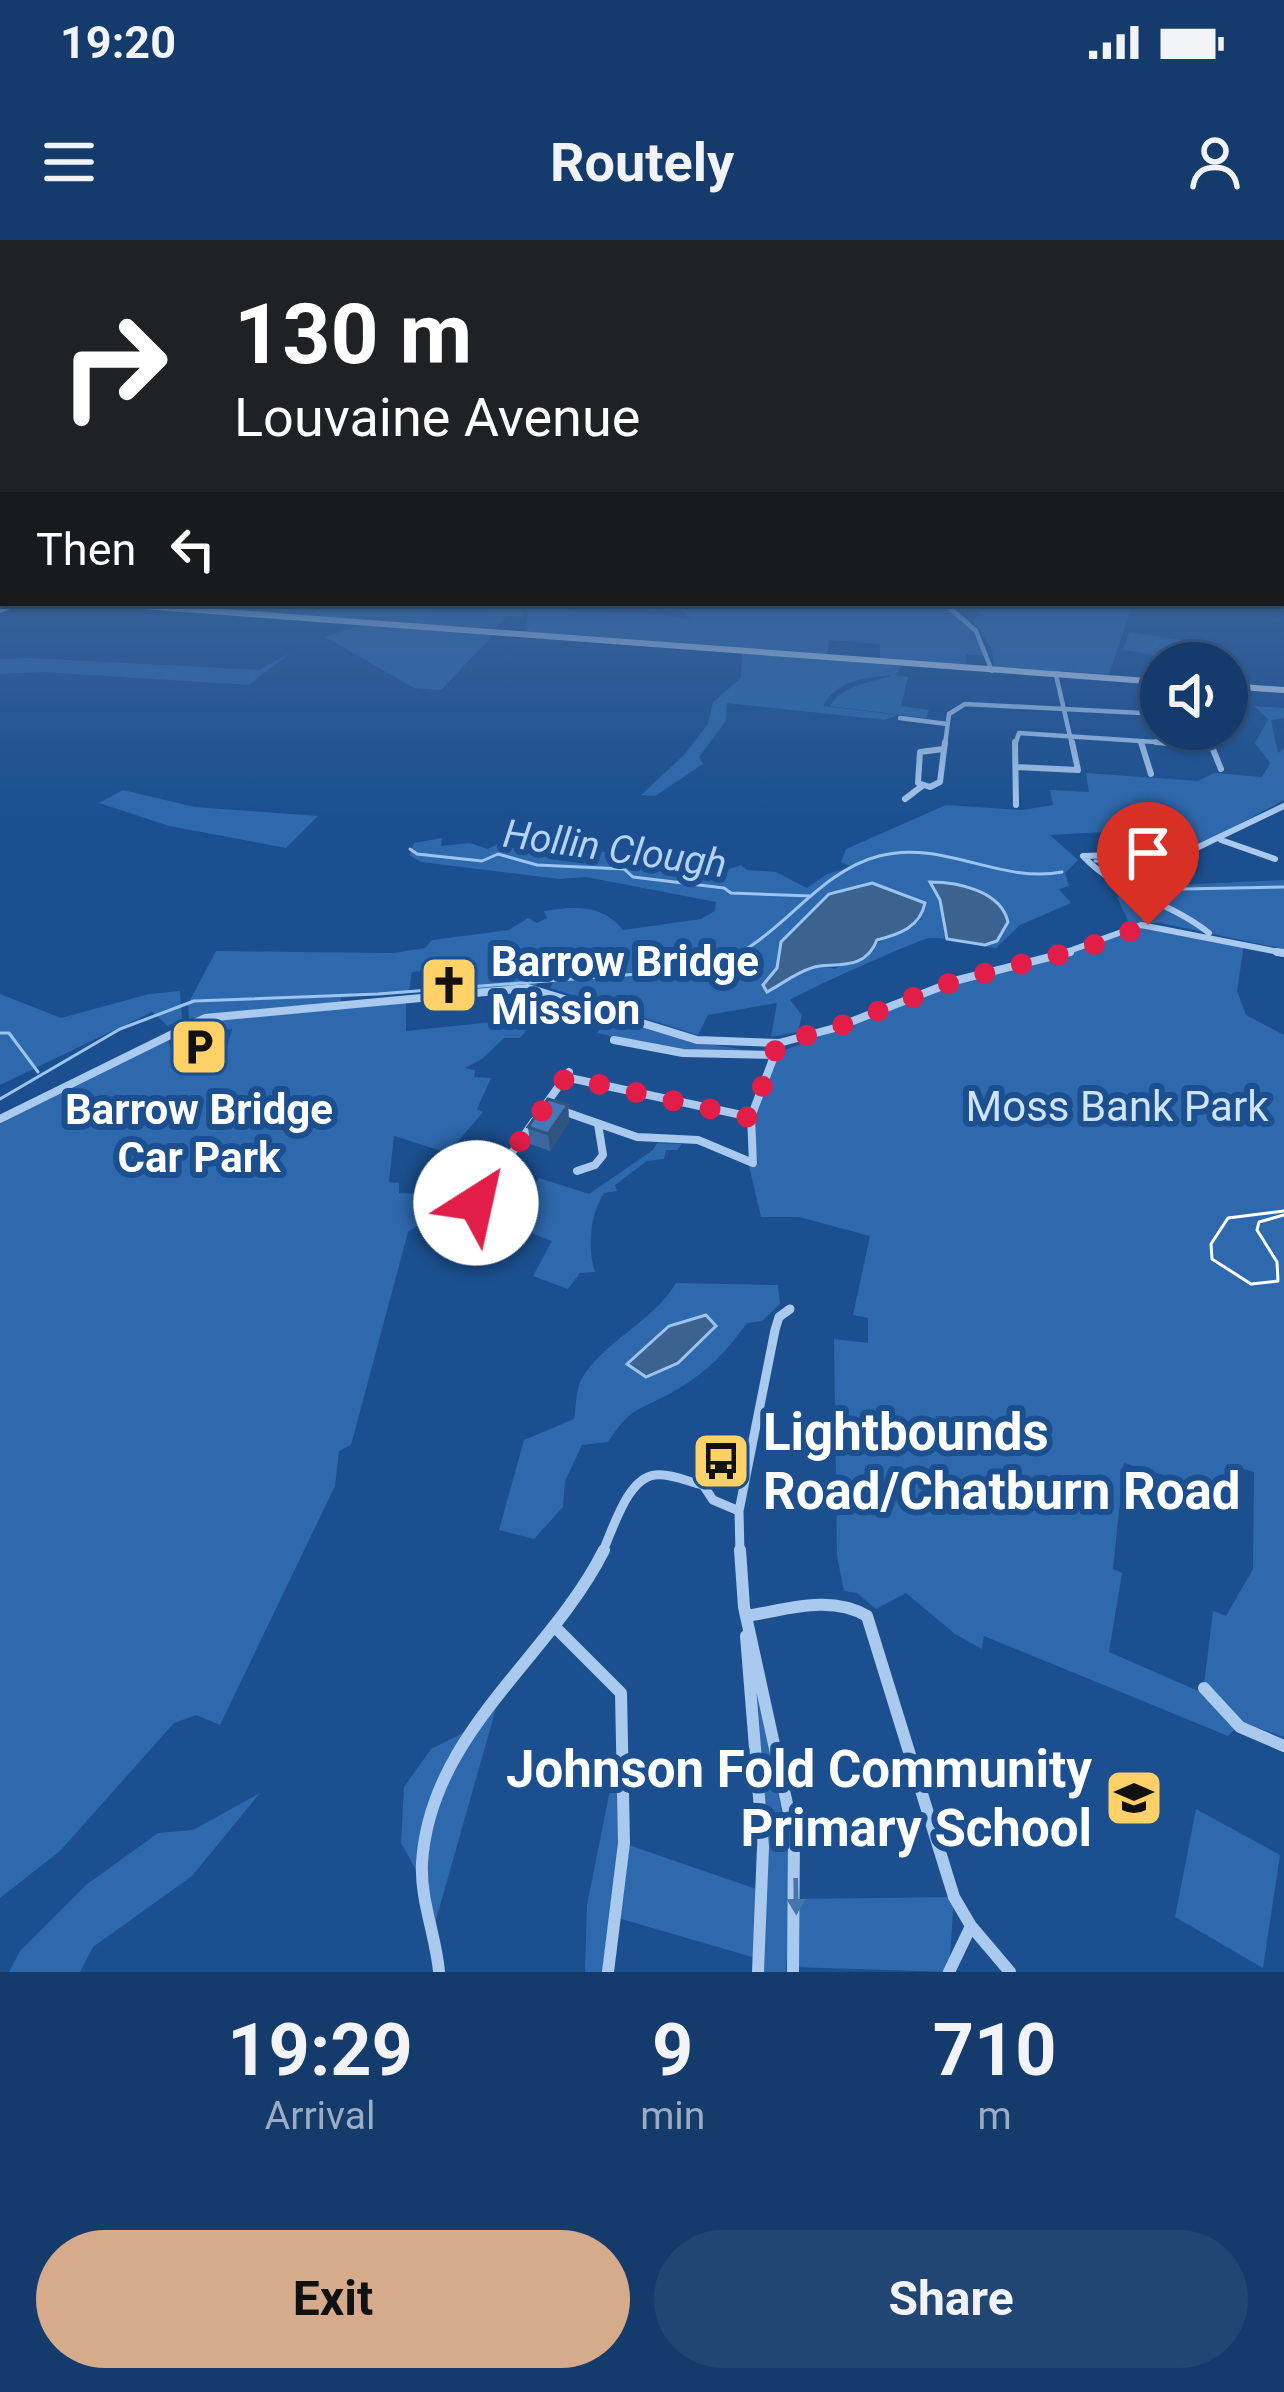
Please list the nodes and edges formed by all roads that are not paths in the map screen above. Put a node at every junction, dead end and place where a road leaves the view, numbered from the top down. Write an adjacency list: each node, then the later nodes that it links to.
1 (833, 659): 3 (street)
2 (990, 659): 3 (street)
3 (992, 671): 4 (street)
4 (1057, 675): 5 (street); 8 (street)
5 (1140, 681)
6 (1248, 687): 7 (street)
7 (1284, 690)
8 (1064, 707): 9 (street); 11 (street); 12 (street)
9 (1140, 712)
10 (900, 718): 11 (street)
11 (947, 724): 14 (street)
12 (1071, 736): 13 (street); 17 (street); 17 (street)
13 (1140, 741)
14 (943, 749): 20 (street); 20 (street)
15 (1144, 750): 19 (street)
16 (1214, 750): 18 (street)
17 (1016, 767): 22 (street)
18 (1221, 770)
19 (1151, 774)
20 (922, 785): 21 (street)
21 (905, 798)
22 (1016, 805)
23 (1284, 806): 24 (street)
24 (1271, 813): 25 (street); 26 (street)
25 (1284, 820)
26 (1221, 840): 27 (street); 28 (street)
27 (1178, 854): 29 (street); 30 (street)
28 (1275, 859)
29 (1192, 870)
30 (1212, 936): 31 (street); 33 (street)
31 (1284, 952)
32 (614, 1040): 34 (street)
33 (778, 1043): 34 (street); 37 (street)
34 (775, 1054): 36 (street)
35 (546, 1105): 36 (street); 38 (street); 40 (street)
36 (751, 1118): 38 (street)
37 (0, 1119)
38 (598, 1123): 39 (street)
39 (577, 1171)
40 (476, 1203)
41 (790, 1309): 42 (street)
42 (747, 1468): 43 (street); 44 (street)
43 (703, 1485): 44 (street); 46 (street)
44 (739, 1511): 45 (street)
45 (746, 1616): 49 (street); 52 (street); 53 (street, one-way to 53)
46 (555, 1627): 50 (street); 51 (street)
47 (1204, 1688): 48 (street)
48 (1284, 1746)
49 (970, 1926): 54 (street); 55 (street)
50 (439, 1972)
51 (608, 1972)
52 (758, 1972)
53 (793, 1972)
54 (950, 1972)
55 (1010, 1972)

